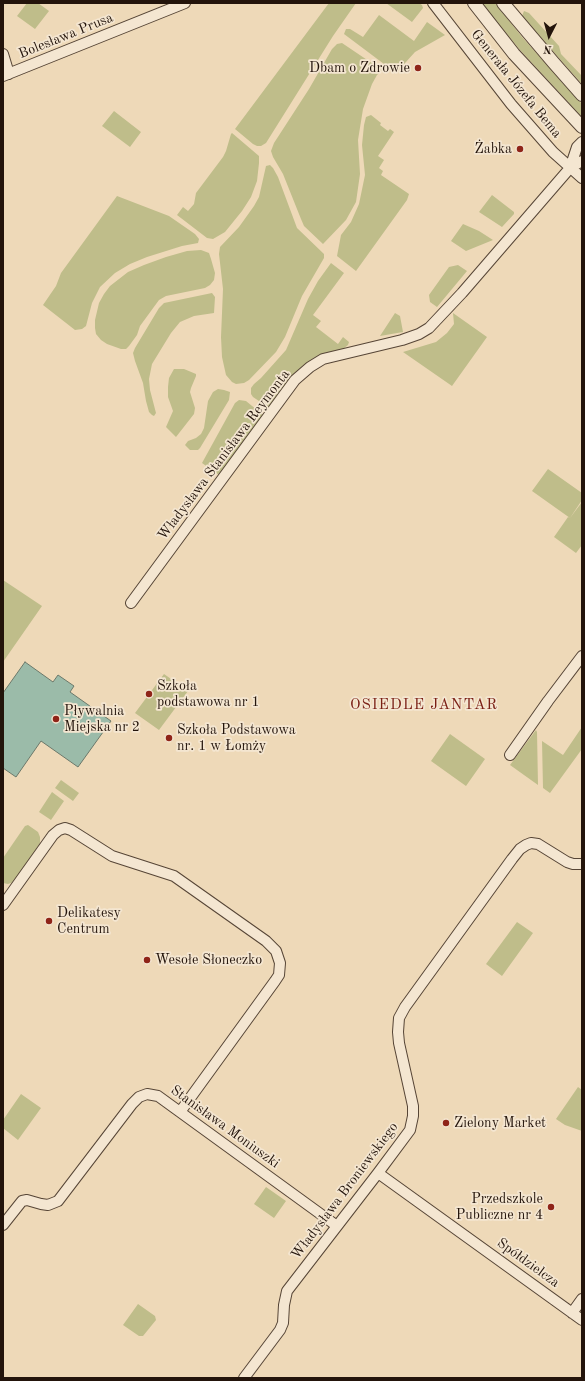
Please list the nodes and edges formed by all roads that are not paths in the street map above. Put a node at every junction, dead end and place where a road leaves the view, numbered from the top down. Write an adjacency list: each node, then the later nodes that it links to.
1 (185, 3): 6 (street, Bolesława Prusa)
2 (433, 3): 11 (street, Generała Józefa Bema)
3 (474, 3): 8 (street)
4 (503, 3): 7 (street)
5 (3, 54): 6 (street)
6 (6, 75)
7 (582, 95)
8 (582, 127)
9 (582, 142): 11 (street, Władysława Stanisława Reymonta)
10 (582, 161): 11 (street, Władysława Stanisława Reymonta)
11 (570, 168): 12 (street, Generała Józefa Bema); 13 (street, Władysława Stanisława Reymonta)
12 (582, 178)
13 (131, 603)
14 (582, 656): 15 (street)
15 (510, 755)
16 (582, 864): 19 (street, Władysława Broniewskiego)
17 (3, 905): 18 (street)
18 (180, 1112): 20 (street, Stanisława Moniuszki); 21 (street, Stanisława Moniuszki)
19 (378, 1173): 21 (street, Władysława Broniewskiego); 23 (street, Spółdzielcza)
20 (3, 1225)
21 (337, 1226): 25 (street, Władysława Broniewskiego)
22 (582, 1299): 23 (street)
23 (572, 1313): 24 (street, Spółdzielcza)
24 (582, 1320)
25 (244, 1378)

